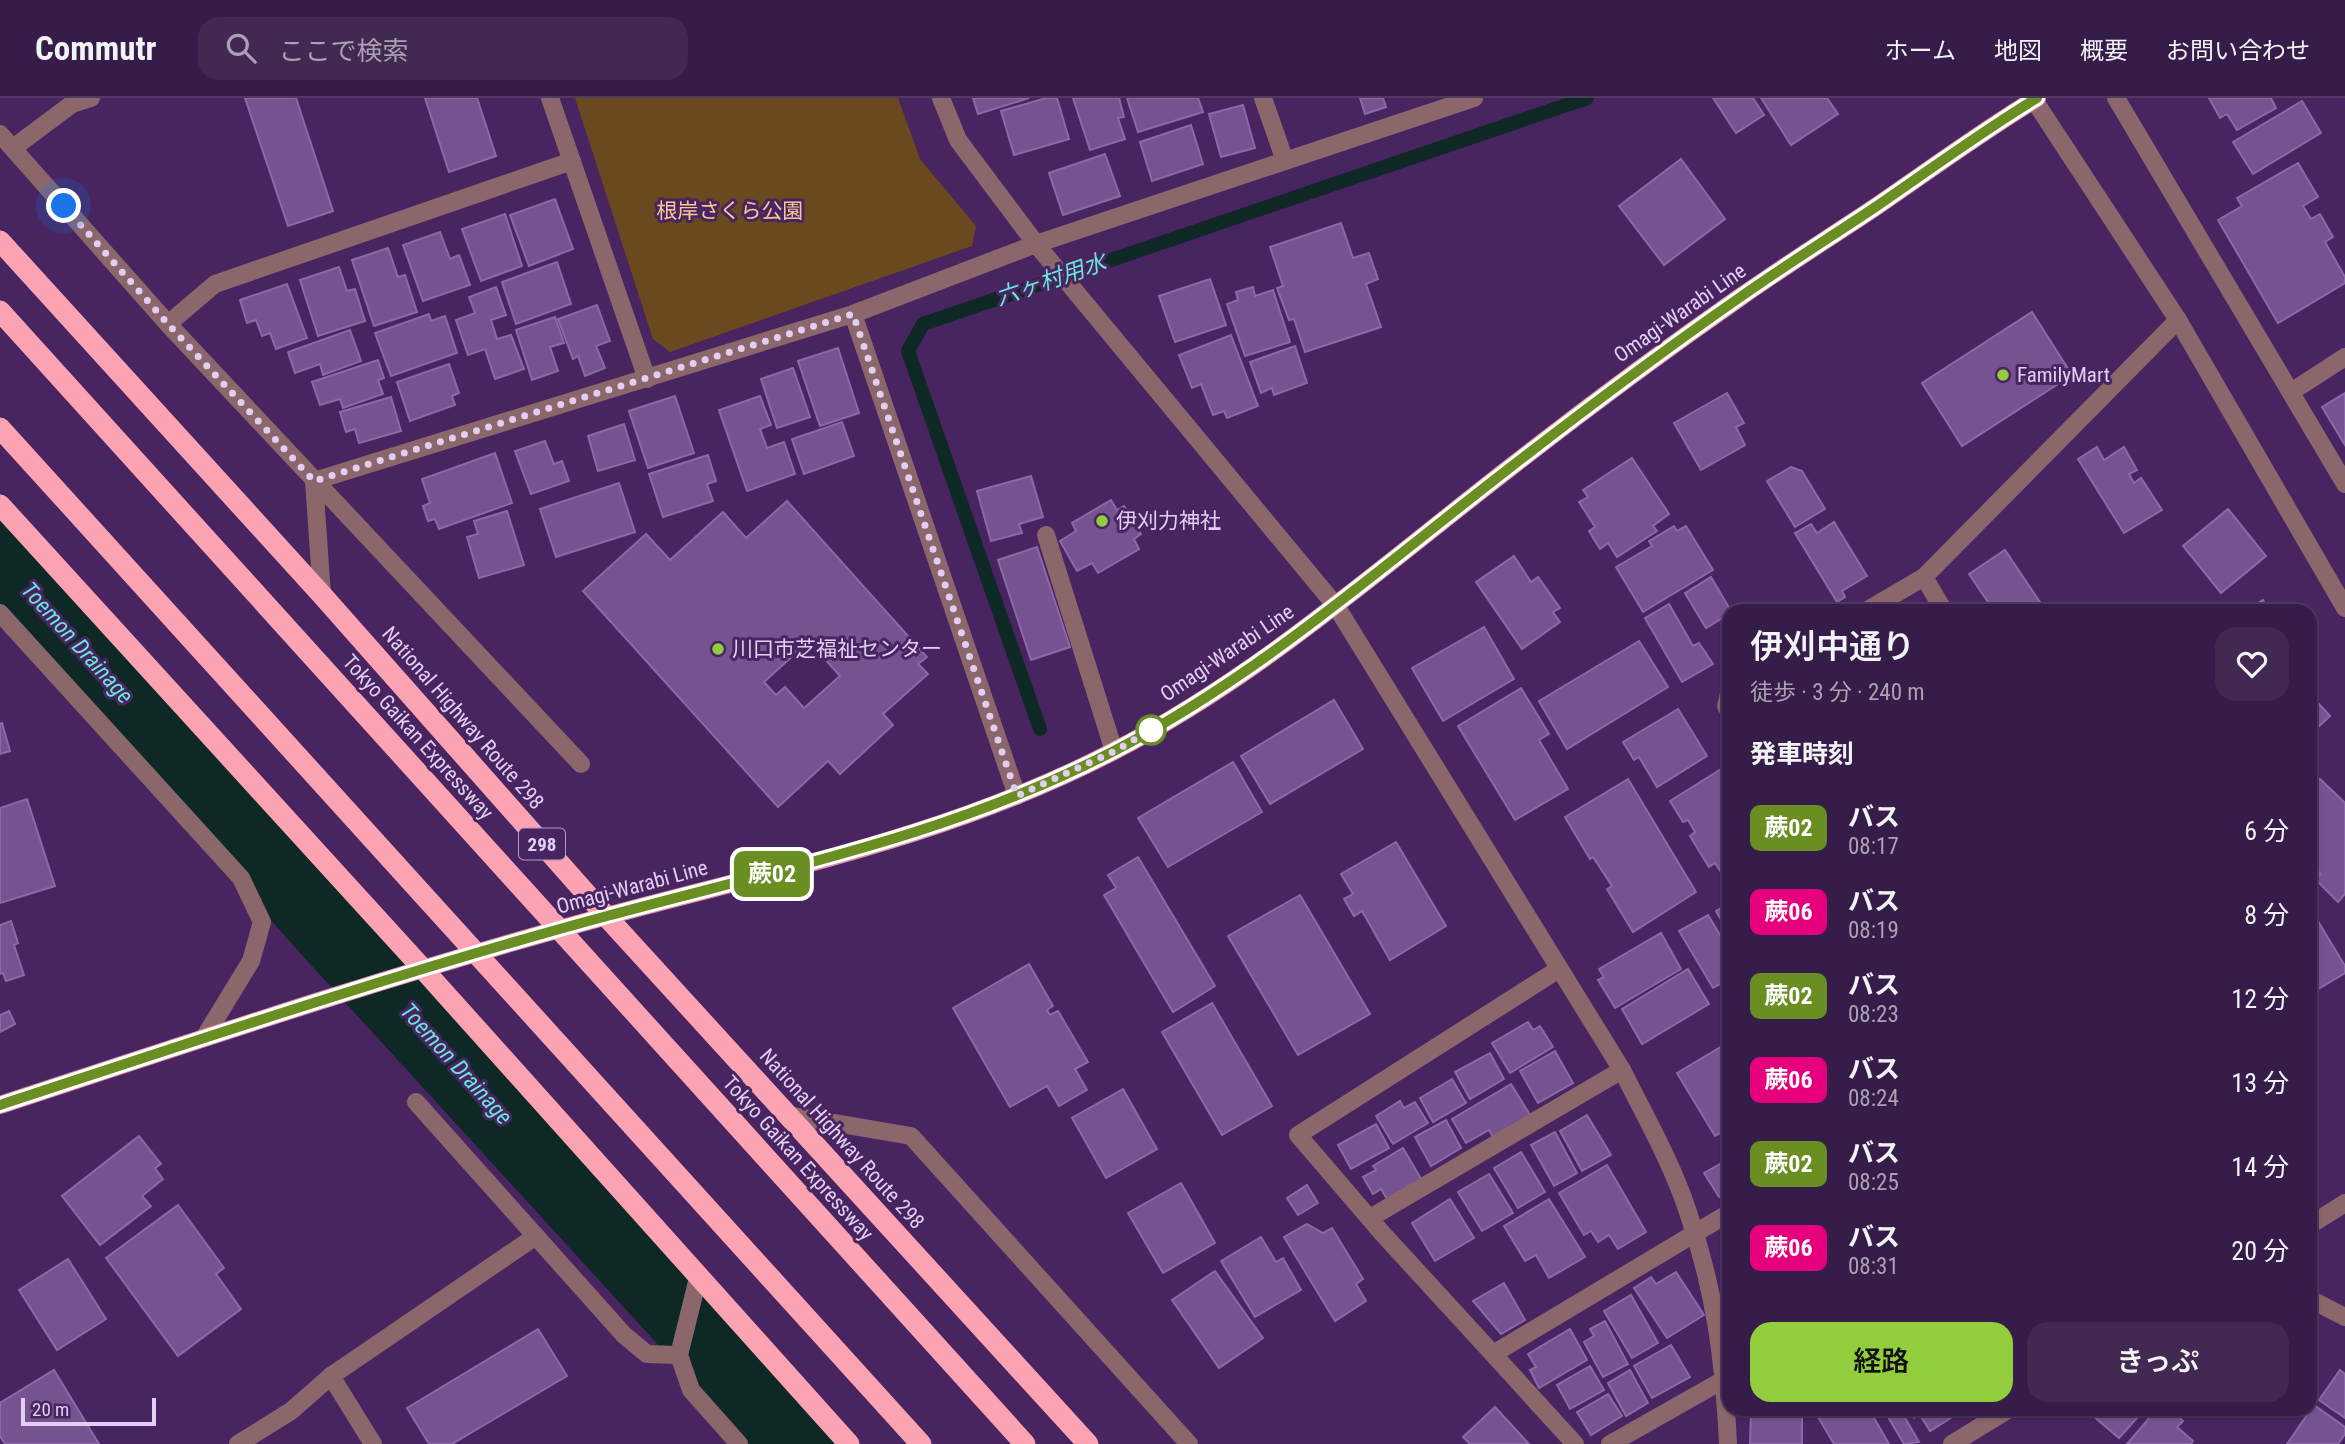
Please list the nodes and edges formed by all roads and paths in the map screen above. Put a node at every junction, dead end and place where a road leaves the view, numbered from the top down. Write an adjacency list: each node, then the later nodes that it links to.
1 (91, 98): 11 (street)
2 (550, 98): 12 (street)
3 (942, 98): 15 (street)
4 (1263, 98): 13 (street)
5 (1474, 98): 9 (street)
6 (2116, 98): 22 (street)
7 (2036, 99): 8 (main road, Omagi-Warabi Line); 18 (street)
8 (2013, 104): 32 (main road, Omagi-Warabi Line)
9 (1423, 106): 13 (street)
10 (0, 134): 11 (street)
11 (12, 148): 19 (street)
12 (572, 161): 19 (street); 21 (street)
13 (1285, 161): 15 (street)
14 (0, 241): 29 (highway, National Highway Route 298 / 298)
15 (1036, 244): 17 (street); 32 (street)
16 (0, 311): 67 (highway, Tokyo Gaikan Expressway, bridge)
17 (853, 314): 21 (street); 37 (street)
18 (2178, 320): 28 (street); 33 (street)
19 (168, 324): 24 (street)
20 (2345, 357): 22 (street)
21 (647, 379): 24 (street)
22 (2291, 392): 25 (street)
23 (0, 428): 66 (highway, bridge)
24 (314, 481): 29 (street); 36 (street)
25 (2345, 484)
26 (0, 505): 39 (highway)
27 (1046, 535): 35 (street)
28 (1924, 577): 30 (street); 31 (street)
29 (322, 595): 38 (highway, National Highway Route 298 / 298)
30 (1878, 604)
31 (1940, 604)
32 (1336, 606): 35 (main road, Omagi-Warabi Line); 40 (street)
33 (2345, 608)
34 (0, 613): 41 (street)
35 (1115, 751): 37 (main road, Omagi-Warabi Line)
36 (581, 764)
37 (1017, 796): 38 (main road, Omagi-Warabi Line)
38 (606, 916): 39 (main road, Omagi-Warabi Line); 45 (highway, National Highway Route 298 / 298)
39 (423, 969): 41 (main road, Omagi-Warabi Line); 52 (highway)
40 (1559, 969): 42 (street); 48 (street)
41 (204, 1038): 44 (main road, Omagi-Warabi Line)
42 (1622, 1070): 48 (street); 50 (street)
43 (416, 1102): 51 (street)
44 (0, 1105)
45 (788, 1115): 68 (highway, National Highway Route 298 / 298); 69 (street)
46 (2345, 1203): 49 (street)
47 (1722, 1217): 50 (street)
48 (1370, 1218): 55 (street)
49 (2317, 1221)
50 (1695, 1234): 55 (street); 57 (street)
51 (536, 1236): 56 (street); 58 (street)
52 (698, 1278): 56 (street); 65 (highway)
53 (2317, 1302): 54 (street)
54 (2345, 1317)
55 (1493, 1354): 70 (street)
56 (679, 1355): 64 (street)
57 (1722, 1355)
58 (331, 1376): 62 (street); 63 (street)
59 (1722, 1381): 71 (street)
60 (1727, 1416): 72 (street)
61 (1998, 1416): 73 (street)
62 (238, 1444)
63 (373, 1444)
64 (739, 1444)
65 (849, 1444)
66 (921, 1444)
67 (1025, 1444)
68 (1088, 1444)
69 (1189, 1444)
70 (1575, 1444)
71 (1610, 1444)
72 (1728, 1444)
73 (1952, 1444)

